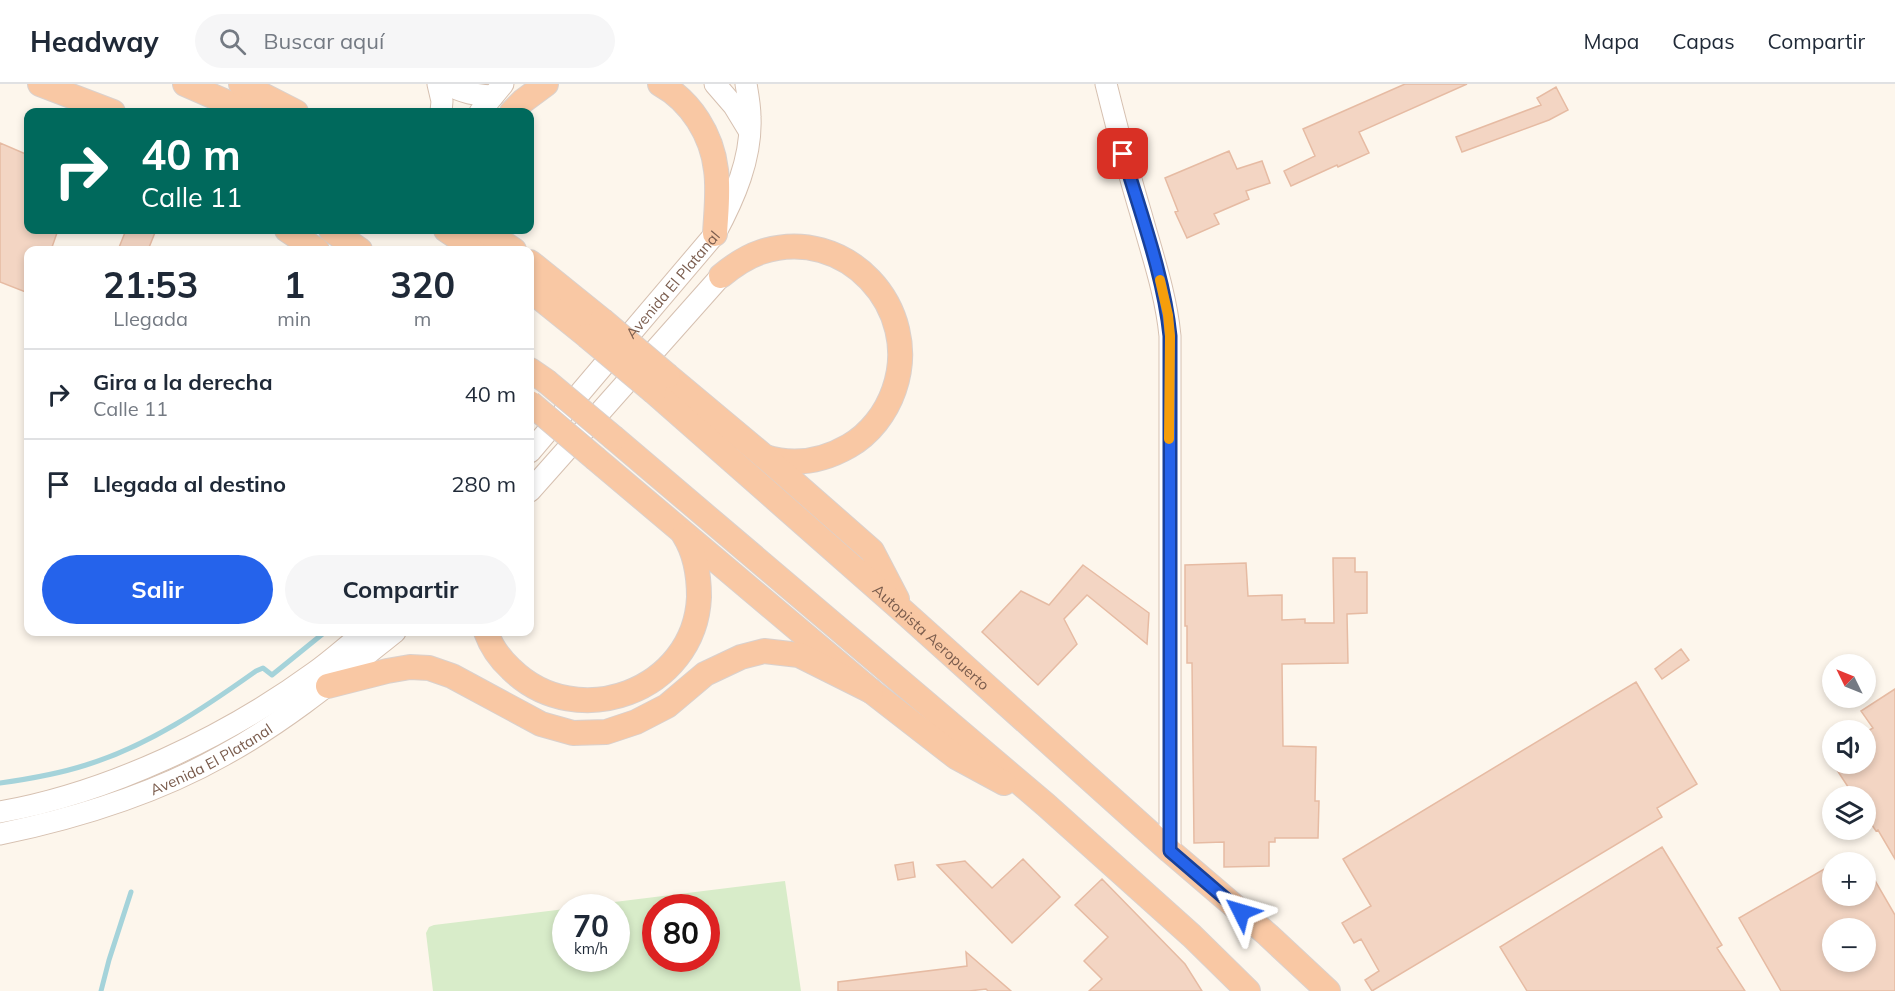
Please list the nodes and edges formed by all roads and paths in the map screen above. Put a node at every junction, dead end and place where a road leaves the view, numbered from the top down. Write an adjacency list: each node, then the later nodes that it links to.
1 (40, 84): 12 (highway)
2 (185, 84): 13 (highway)
3 (241, 84): 14 (highway)
4 (438, 84): 15 (main road)
5 (447, 84): 11 (main road)
6 (546, 84): 16 (highway)
7 (660, 84): 23 (highway)
8 (714, 84): 17 (main road)
9 (746, 84): 17 (main road, Avenida El Platanal)
10 (1106, 84): 49 (main road)
11 (492, 97)
12 (103, 108)
13 (240, 108)
14 (288, 108)
15 (441, 108)
16 (516, 108)
17 (750, 130): 23 (main road, Avenida El Platanal)
18 (293, 234): 24 (highway)
19 (337, 234): 25 (highway)
20 (453, 234): 26 (highway)
21 (490, 234): 27 (highway)
22 (501, 234): 28 (highway)
23 (715, 234): 36 (main road, Avenida El Platanal)
24 (311, 246)
25 (354, 246)
26 (470, 246)
27 (509, 246)
28 (512, 246)
29 (534, 266): 32 (highway)
30 (721, 276): 37 (highway); 38 (main road, Avenida El Platanal)
31 (534, 292): 32 (highway, Autopista Aeropuerto)
32 (594, 328): 34 (highway, Autopista Aeropuerto, bridge)
33 (538, 376): 46 (highway, bridge)
34 (661, 384): 37 (highway); 40 (highway, Autopista Aeropuerto)
35 (534, 406): 39 (highway, bridge)
36 (534, 448)
37 (765, 457): 40 (highway)
38 (534, 486)
39 (674, 525): 43 (highway); 45 (highway)
40 (904, 612): 49 (highway, Autopista Aeropuerto)
41 (359, 636): 47 (main road, Avenida El Platanal)
42 (390, 636): 44 (main road, Avenida El Platanal)
43 (488, 636)
44 (328, 686): 45 (highway); 48 (main road, Avenida El Platanal)
45 (871, 691): 46 (highway)
46 (1046, 805): 50 (highway)
47 (0, 812)
48 (0, 834)
49 (1170, 851): 51 (highway, Autopista Aeropuerto)
50 (1248, 991)
51 (1328, 991)

